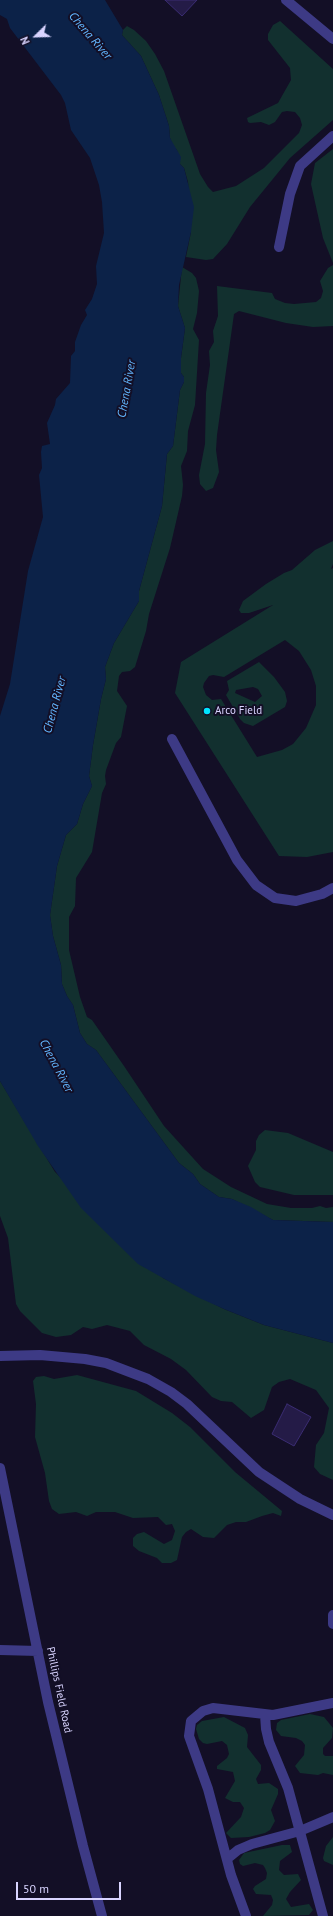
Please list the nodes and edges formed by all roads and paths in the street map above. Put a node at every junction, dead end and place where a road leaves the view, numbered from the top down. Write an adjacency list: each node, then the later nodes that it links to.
1 (286, 0): 2 (street)
2 (333, 39)
3 (333, 136): 4 (street)
4 (279, 247)
5 (172, 739): 6 (street)
6 (333, 888)
7 (0, 1356): 9 (street)
8 (0, 1468): 13 (street, Phillips Field Road)
9 (333, 1515)
10 (333, 1615): 11 (street)
11 (333, 1624)
12 (0, 1650): 13 (street)
13 (38, 1651): 19 (street, Phillips Field Road)
14 (333, 1703): 15 (street)
15 (266, 1715): 17 (street); 18 (street)
16 (333, 1816): 17 (street)
17 (300, 1831): 18 (street); 21 (street)
18 (227, 1859): 20 (street)
19 (102, 1916)
20 (246, 1916)
21 (323, 1916)

